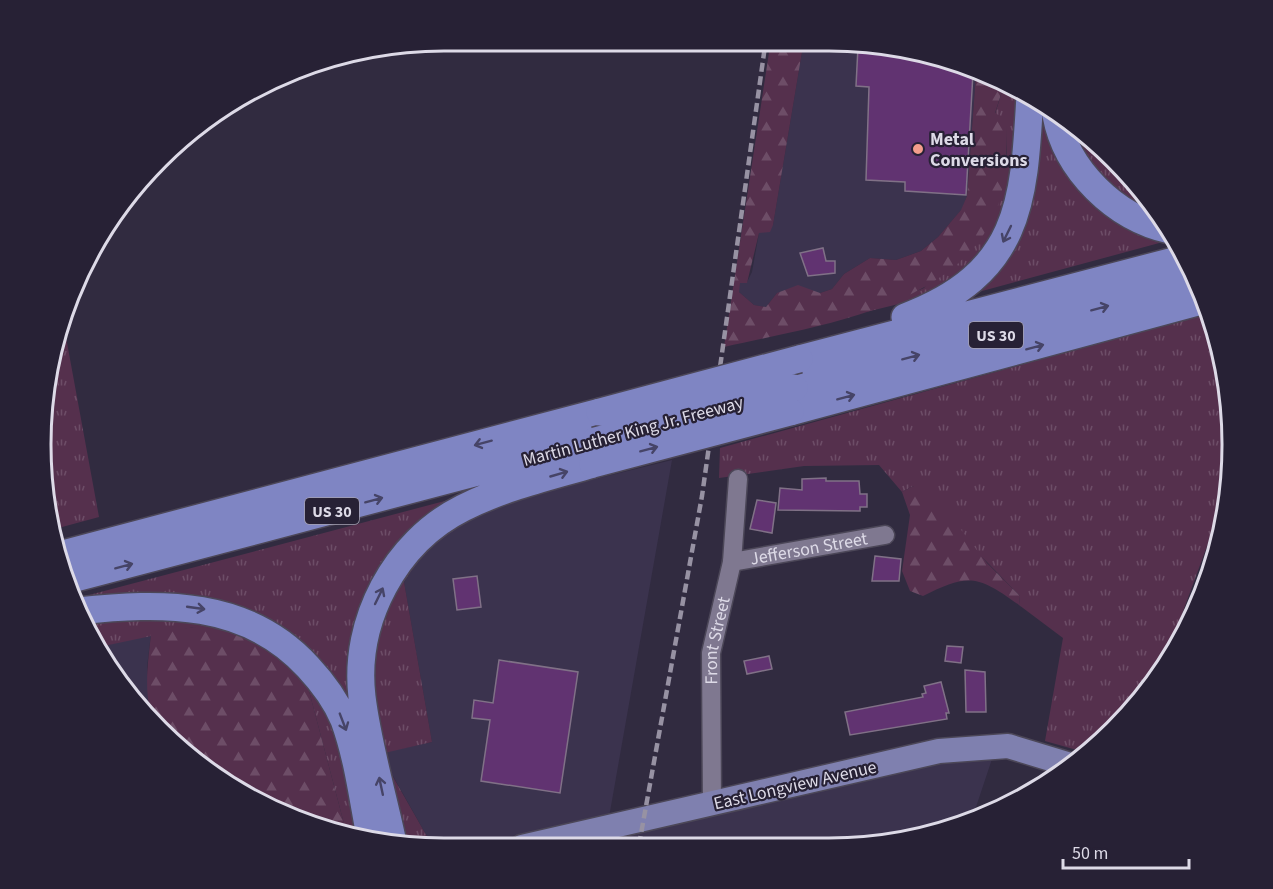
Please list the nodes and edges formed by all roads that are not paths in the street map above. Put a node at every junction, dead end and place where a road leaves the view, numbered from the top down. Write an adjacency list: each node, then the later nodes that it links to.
1 (1029, 107): 7 (highway, one-way to 7)
2 (1061, 127): 3 (highway)
3 (1154, 224)
4 (1176, 260): 7 (highway, Martin Luther King Jr. Freeway / US 30)
5 (1188, 285): 8 (highway, Martin Luther King Jr. Freeway / US 30, one-way to 5)
6 (1195, 302): 8 (highway, one-way to 6)
7 (799, 352): 10 (highway, Martin Luther King Jr. Freeway / US 30, one-way to 10, bridge)
8 (792, 400): 9 (highway, Martin Luther King Jr. Freeway / US 30, one-way to 8, bridge)
9 (594, 453): 16 (highway, Martin Luther King Jr. Freeway / US 30, one-way to 9); 21 (highway, one-way to 9)
10 (368, 473): 13 (highway); 14 (highway, Martin Luther King Jr. Freeway / US 30)
11 (738, 479): 15 (street, Front Street)
12 (885, 535): 15 (street, Jefferson Street)
13 (63, 540)
14 (66, 553)
15 (732, 562): 19 (street, Front Street)
16 (75, 578)
17 (88, 610): 20 (highway, one-way to 20)
18 (1061, 762): 19 (main road, East Longview Avenue)
19 (712, 804): 22 (main road, East Longview Avenue)
20 (368, 830)
21 (391, 835)
22 (562, 838)

